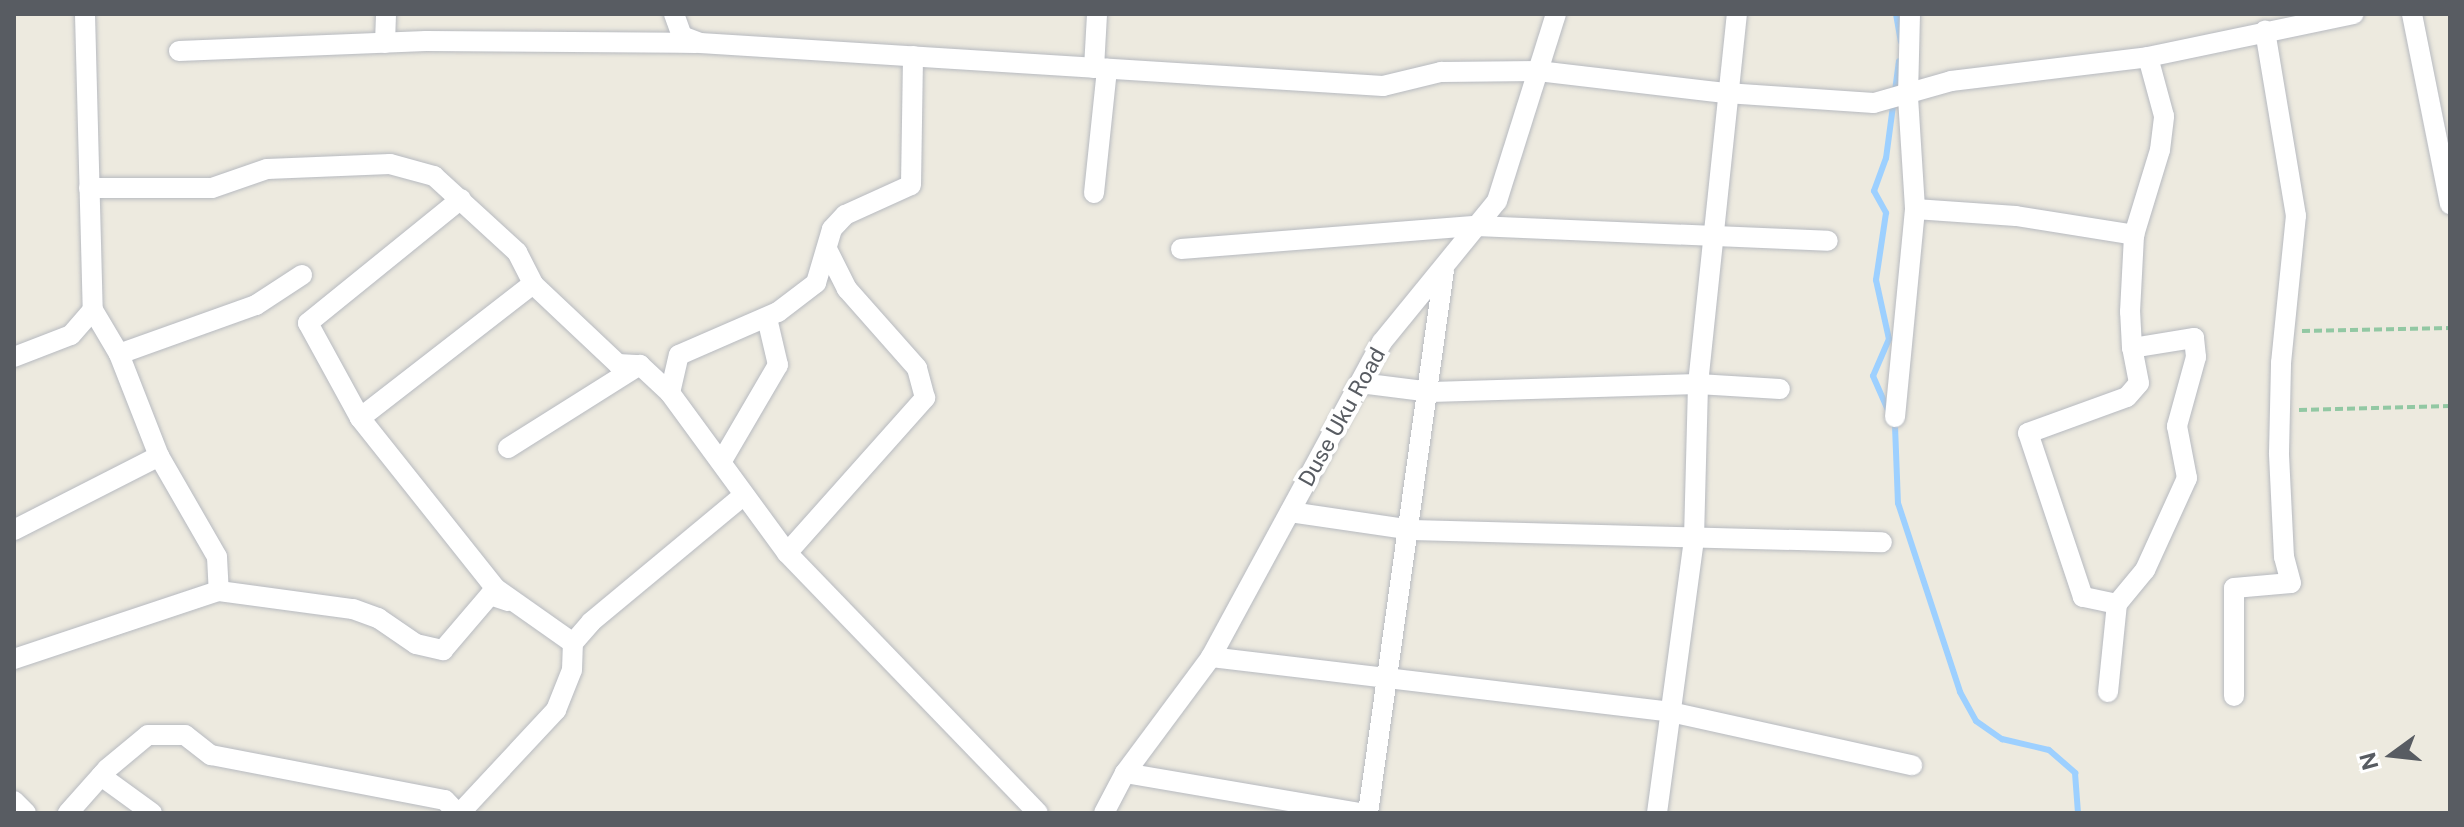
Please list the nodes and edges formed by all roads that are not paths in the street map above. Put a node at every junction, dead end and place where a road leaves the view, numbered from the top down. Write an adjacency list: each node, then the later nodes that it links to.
1 (85, 14): 20 (street)
2 (386, 14): 11 (street)
3 (674, 14): 12 (street)
4 (1097, 14): 16 (street)
5 (1556, 14): 17 (street, Duse Uku Road)
6 (1737, 14): 18 (street)
7 (1910, 14): 19 (street)
8 (2354, 14): 10 (street)
9 (2412, 14): 23 (street)
10 (2265, 31): 15 (street); 65 (street)
11 (385, 43): 12 (street); 13 (street)
12 (700, 43): 14 (street)
13 (179, 51)
14 (913, 56): 16 (street); 30 (street)
15 (2148, 57): 19 (street); 26 (street)
16 (1101, 68): 17 (street); 21 (street)
17 (1538, 71): 18 (street); 25 (street, Duse Uku Road)
18 (1726, 93): 19 (street); 27 (street)
19 (1908, 97): 24 (street)
20 (89, 188): 22 (street); 34 (street)
21 (1094, 193)
22 (461, 199): 33 (street); 46 (street)
23 (2450, 204)
24 (1915, 209): 26 (street); 45 (street)
25 (1476, 226): 27 (street); 29 (street); 31 (street, Duse Uku Road)
26 (2134, 235): 36 (street)
27 (1717, 238): 28 (street); 41 (street)
28 (1828, 241)
29 (1181, 249)
30 (828, 251): 35 (street); 56 (street)
31 (1444, 270): 40 (street, Duse Uku Road); 43 (street)
32 (302, 275): 37 (street)
33 (533, 284): 39 (street); 46 (street)
34 (93, 310): 37 (street); 38 (street)
35 (767, 318): 44 (street); 49 (street)
36 (2132, 348): 59 (street); 59 (street)
37 (119, 354): 48 (street)
38 (14, 357)
39 (640, 365): 44 (street); 47 (street)
40 (1360, 383): 43 (street); 51 (street, Duse Uku Road)
41 (1698, 384): 42 (street); 43 (street); 54 (street)
42 (1780, 389)
43 (1431, 392): 53 (street)
44 (670, 393): 49 (street)
45 (1895, 417)
46 (360, 418): 58 (street)
47 (508, 448)
48 (159, 456): 52 (street); 57 (street)
49 (723, 459): 50 (street)
50 (744, 495): 56 (street); 60 (street)
51 (1290, 512): 53 (street); 61 (street, Duse Uku Road)
52 (14, 530)
53 (1412, 530): 54 (street); 63 (street)
54 (1694, 538): 55 (street); 66 (street)
55 (1882, 542)
56 (787, 553): 75 (street)
57 (219, 591): 58 (street); 62 (street)
58 (516, 603): 60 (street)
59 (2117, 603): 64 (street)
60 (573, 643): 74 (street)
61 (1211, 657): 63 (street); 68 (street, Duse Uku Road)
62 (14, 659)
63 (1386, 677): 66 (street); 78 (street)
64 (2108, 692)
65 (2234, 696)
66 (1670, 712): 67 (street); 79 (street)
67 (1912, 765)
68 (1125, 773): 76 (street, Duse Uku Road); 77 (street)
69 (101, 776): 72 (street); 73 (street); 74 (street)
70 (14, 801): 71 (street)
71 (26, 813)
72 (68, 813)
73 (152, 813)
74 (458, 813)
75 (1038, 813)
76 (1104, 813)
77 (1359, 813)
78 (1368, 813)
79 (1657, 813)

